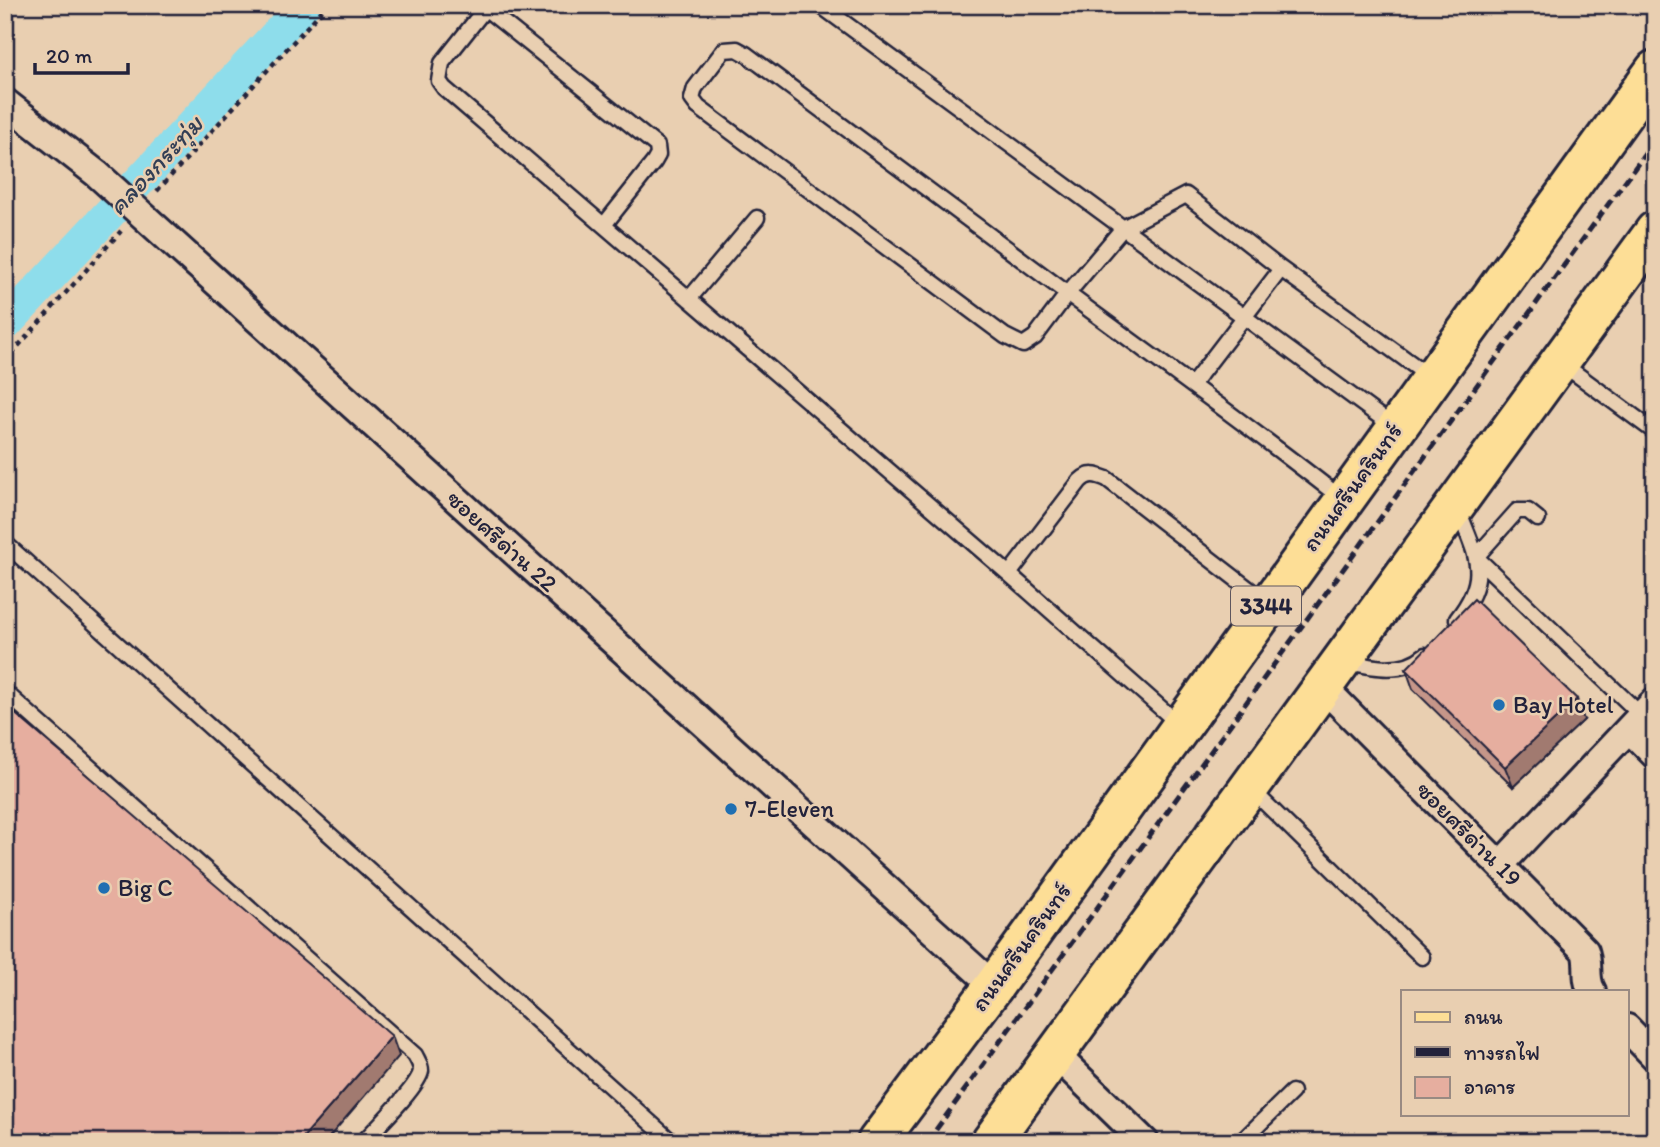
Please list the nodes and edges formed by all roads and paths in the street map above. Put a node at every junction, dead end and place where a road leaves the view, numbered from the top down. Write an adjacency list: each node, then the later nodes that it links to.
1 (327, 5): 6 (path)
2 (820, 5): 9 (lane)
3 (487, 7): 8 (lane); 8 (lane)
4 (1655, 70): 17 (main road, ถนนศรีนครินทร์ / 3344)
5 (5, 102): 6 (street, ซอยศรีด่าน 22)
6 (135, 209): 15 (path); 36 (street, ซอยศรีด่าน 22)
7 (757, 218): 13 (lane)
8 (604, 225): 13 (lane)
9 (1123, 228): 11 (lane); 12 (lane); 14 (lane)
10 (1655, 231): 16 (main road)
11 (1281, 269): 14 (lane); 17 (lane)
12 (1068, 293): 12 (lane); 18 (lane)
13 (690, 299): 26 (lane)
14 (1244, 315): 18 (lane); 19 (lane)
15 (5, 361)
16 (1559, 361): 20 (lane); 22 (main road)
17 (1431, 379): 19 (main road, ถนนศรีนครินทร์ / 3344)
18 (1192, 385): 21 (lane)
19 (1395, 427): 21 (main road, ถนนศรีนครินทร์ / 3344)
20 (1655, 432)
21 (1343, 499): 27 (main road, ถนนศรีนครินทร์ / 3344)
22 (1456, 504): 25 (lane); 28 (main road)
23 (1538, 519): 25 (lane)
24 (5, 543): 43 (lane)
25 (1476, 556): 28 (lane); 30 (lane)
26 (1009, 574): 27 (lane); 31 (lane)
27 (1269, 603): 31 (main road, ถนนศรีนครินทร์ / 3344)
28 (1332, 674): 33 (main road); 34 (street, ซอยศรีด่าน 19)
29 (5, 692): 42 (lane)
30 (1642, 715): 32 (street); 34 (street)
31 (1181, 726): 36 (main road, ถนนศรีนครินทร์ / 3344)
32 (1655, 755)
33 (1250, 788): 35 (lane); 39 (main road)
34 (1500, 865): 37 (street, ซอยศรีด่าน 19)
35 (1422, 957)
36 (994, 986): 44 (main road, ถนนศรีนครินทร์ / 3344)
37 (1592, 990)
38 (1628, 1029): 40 (street)
39 (1056, 1055): 45 (main road); 46 (street)
40 (1655, 1056)
41 (1293, 1092): 47 (lane)
42 (363, 1142)
43 (672, 1142)
44 (877, 1142)
45 (991, 1142)
46 (1145, 1142)
47 (1241, 1142)

